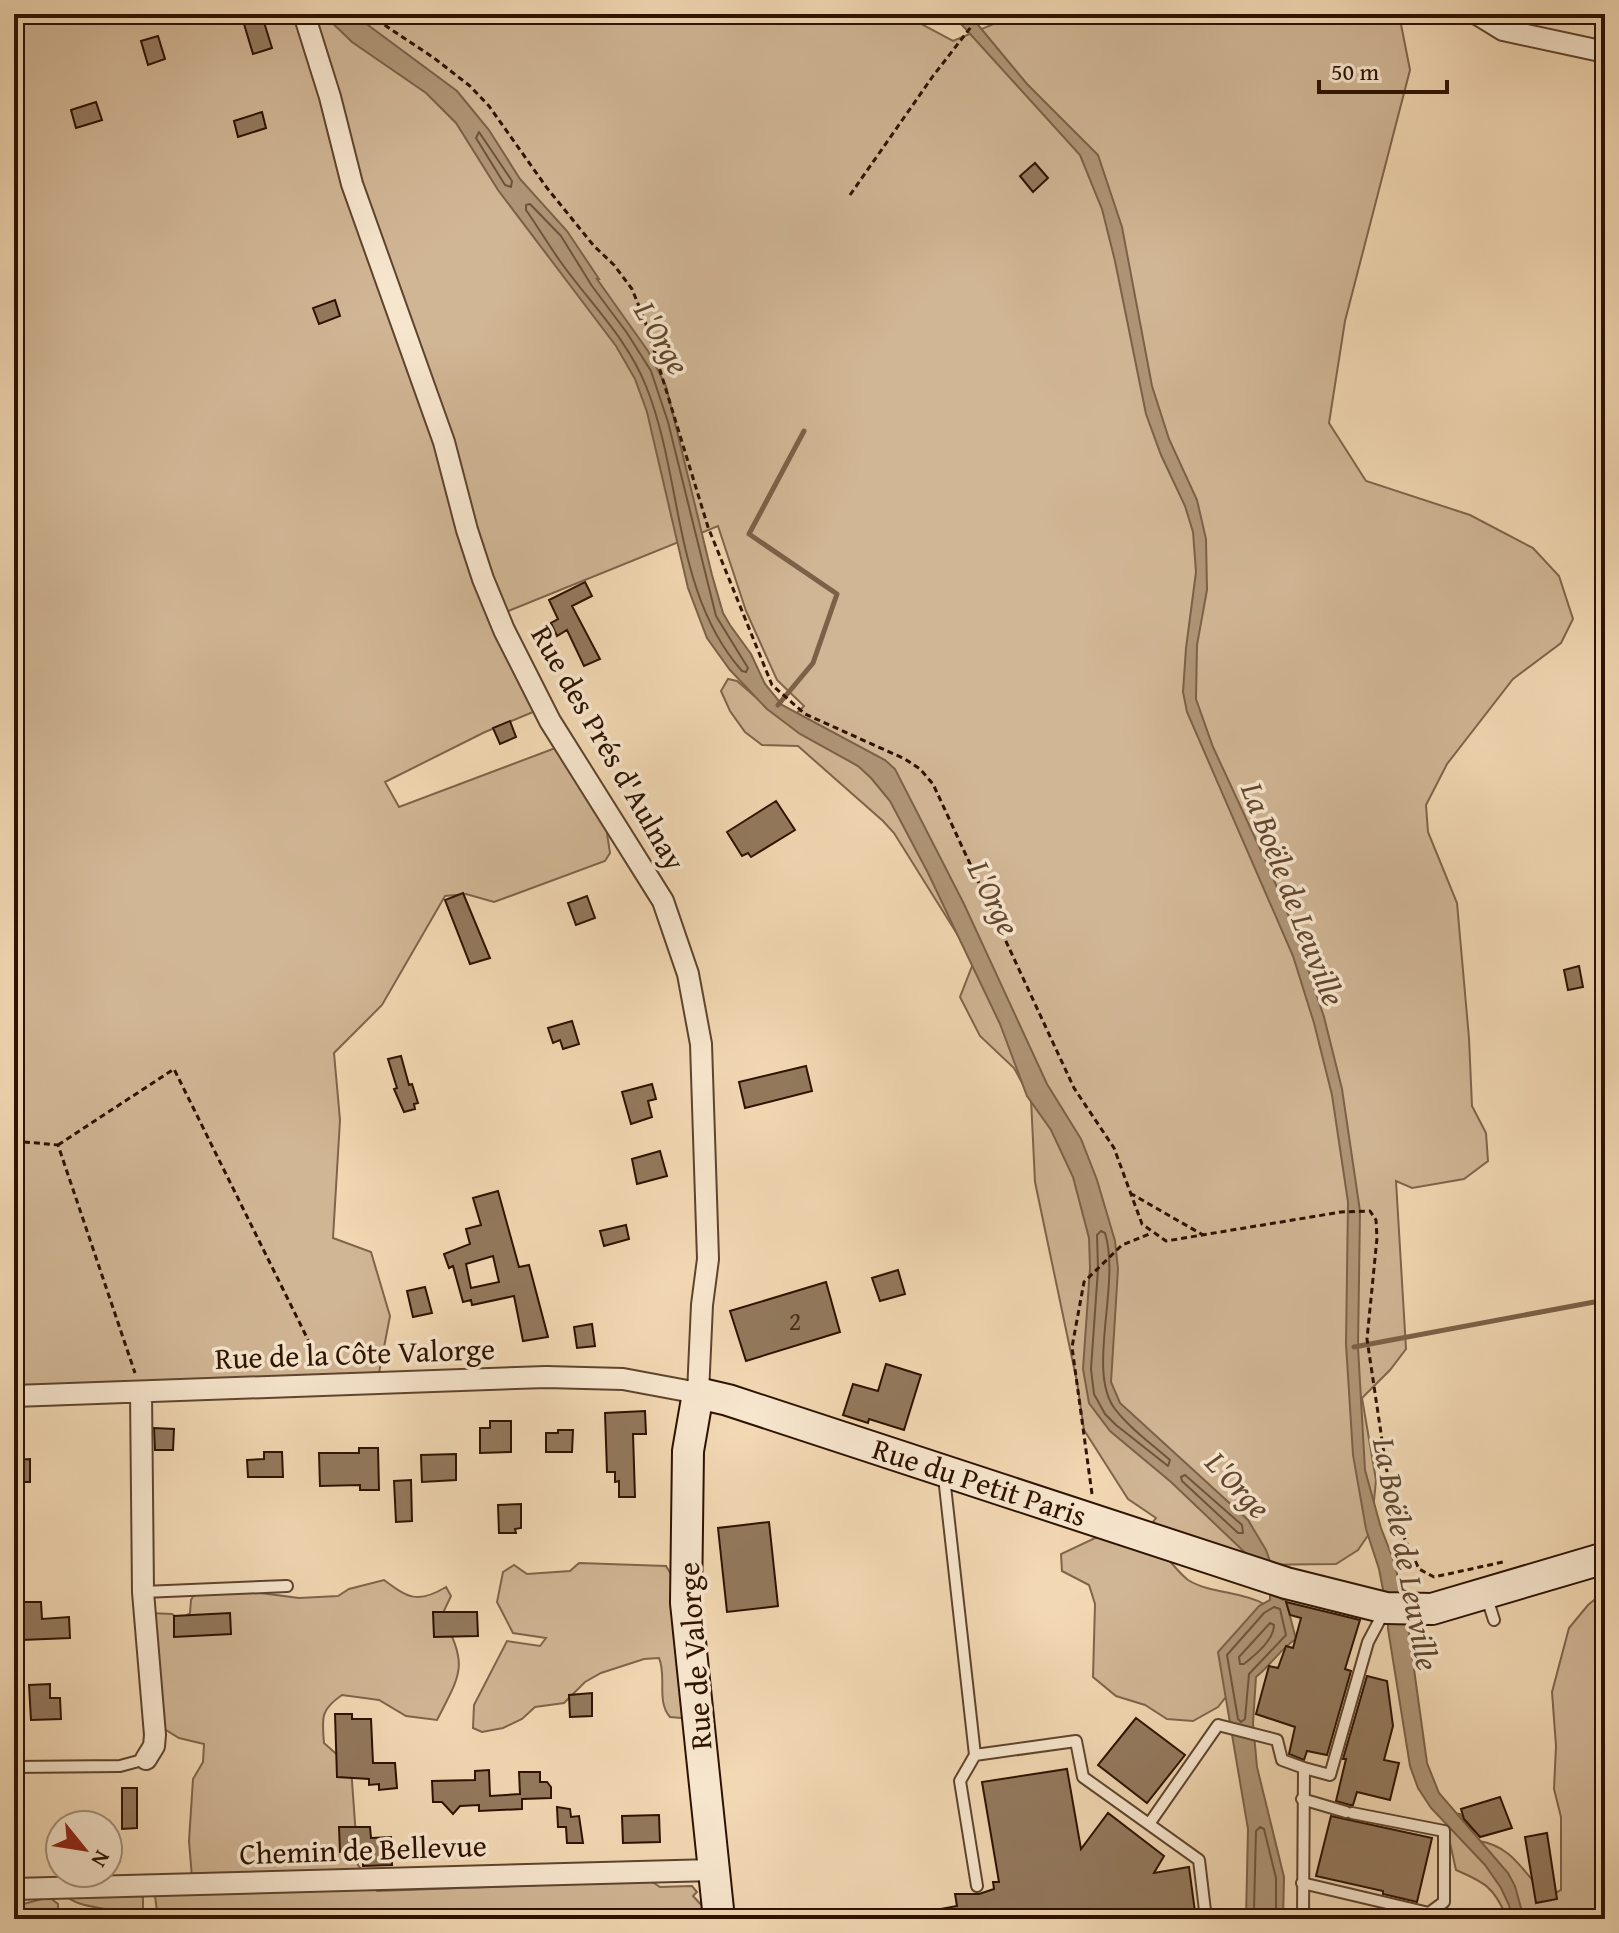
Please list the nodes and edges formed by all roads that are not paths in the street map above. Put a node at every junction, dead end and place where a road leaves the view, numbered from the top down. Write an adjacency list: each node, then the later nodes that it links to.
1 (304, 14): 5 (street, Rue des Prés d'Aulnay)
2 (1477, 14): 3 (street)
3 (1605, 52)
4 (141, 1392): 5 (street, Rue de la Côte Valorge); 6 (street, Rue de la Côte Valorge); 10 (street)
5 (698, 1393): 7 (street, Rue du Petit Paris); 18 (street, Rue de Valorge)
6 (14, 1396)
7 (943, 1471): 11 (street, Rue du Petit Paris); 12 (lane)
8 (1605, 1558): 11 (street)
9 (287, 1586): 10 (lane)
10 (143, 1592): 13 (street)
11 (1398, 1609): 15 (lane)
12 (975, 1755): 17 (lane); 20 (lane)
13 (146, 1759): 14 (lane)
14 (14, 1767)
15 (1304, 1768): 16 (lane); 17 (lane)
16 (1302, 1799): 19 (lane); 19 (lane)
17 (1149, 1824): 23 (lane)
18 (713, 1870): 21 (street, Chemin de Bellevue); 24 (street, Rue de Valorge)
19 (1302, 1883): 22 (lane)
20 (977, 1886)
21 (14, 1889)
22 (1303, 1917): 23 (lane)
23 (1206, 1918)
24 (719, 1919)

